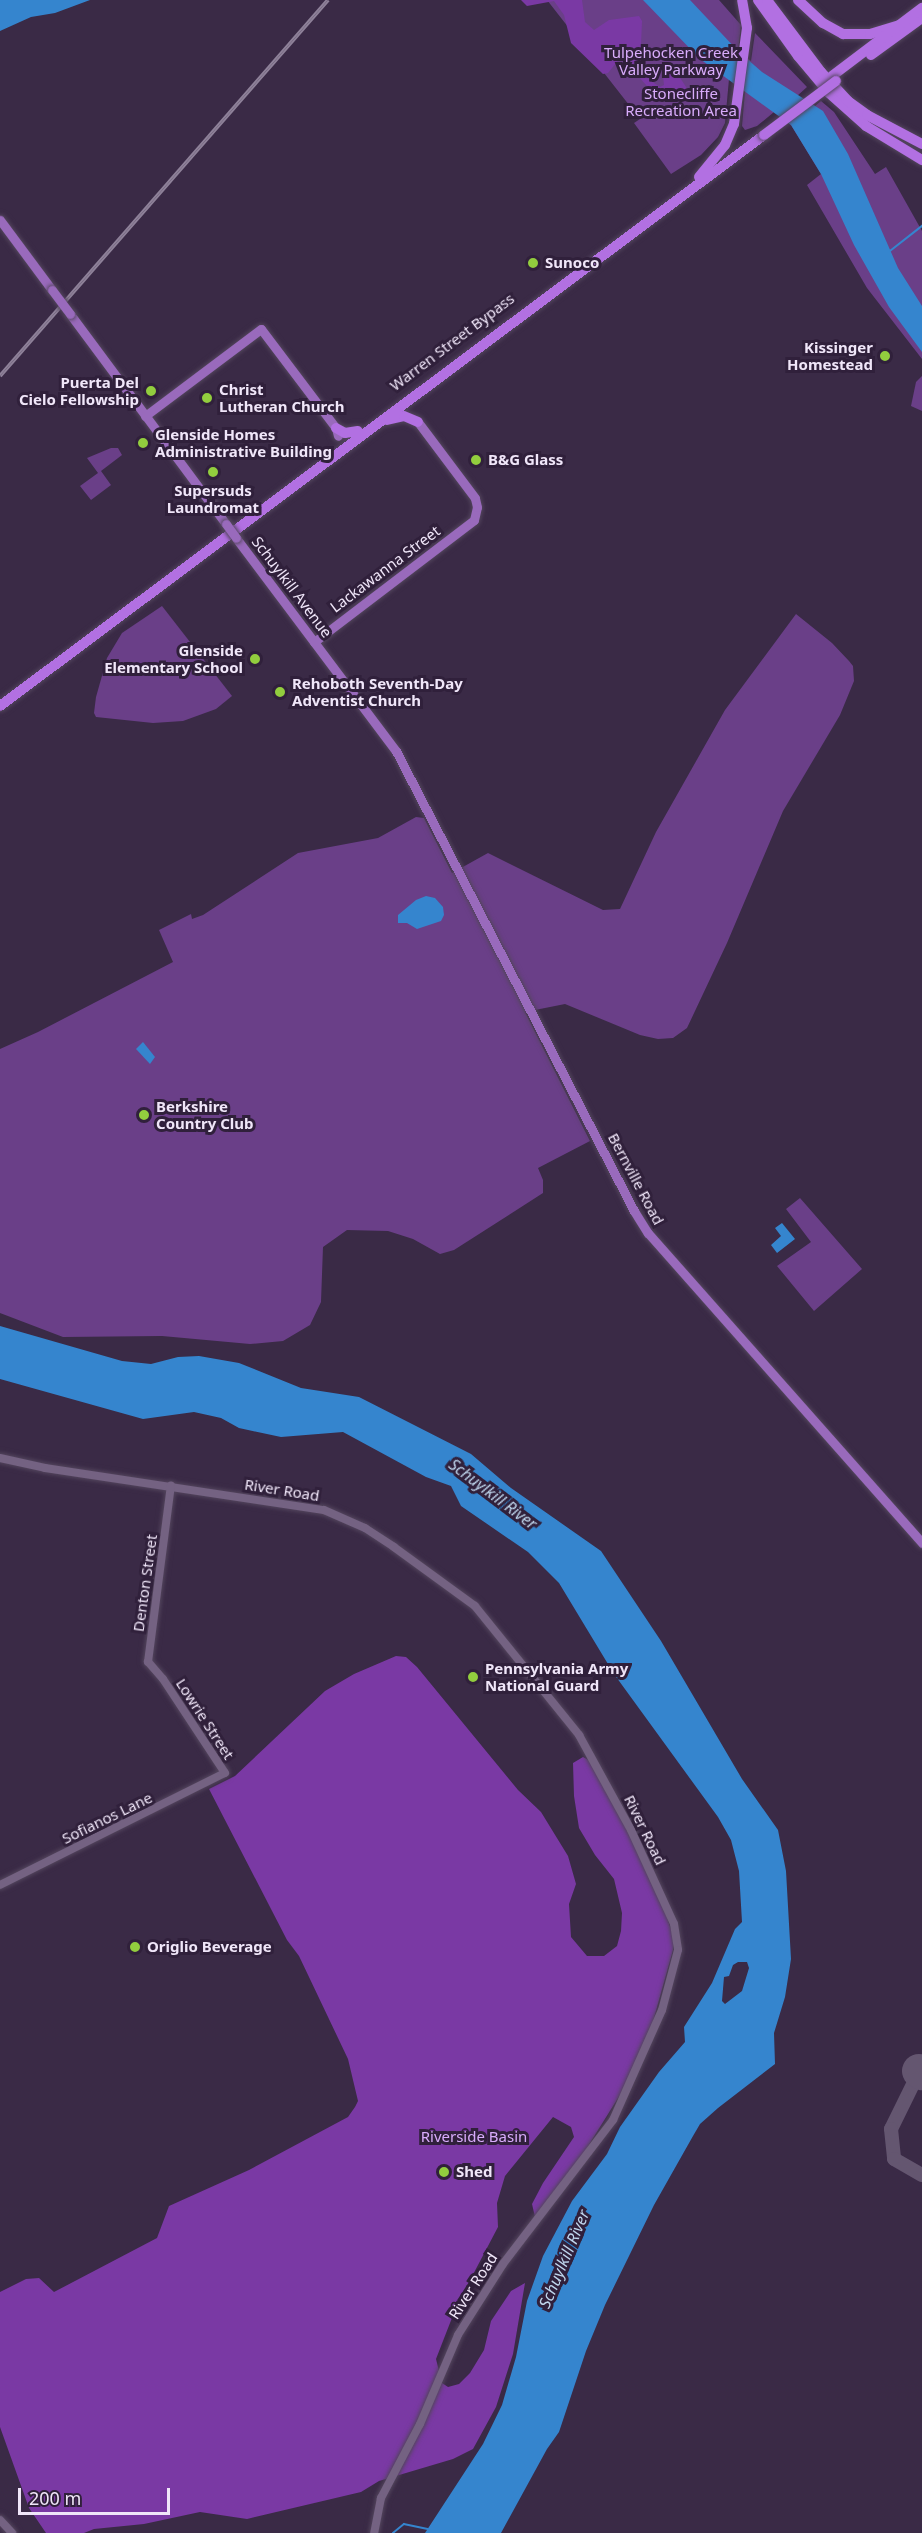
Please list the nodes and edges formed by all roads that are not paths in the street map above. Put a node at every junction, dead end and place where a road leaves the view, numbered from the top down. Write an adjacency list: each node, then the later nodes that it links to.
1 (742, 0): 13 (highway)
2 (758, 0): 9 (highway)
3 (767, 0): 10 (highway)
4 (798, 0): 7 (highway)
5 (922, 8): 7 (highway, Warren Street Bypass)
6 (922, 18): 8 (highway, Warren Street Bypass)
7 (899, 25): 8 (highway, Warren Street Bypass)
8 (834, 78): 13 (highway, Warren Street Bypass)
9 (844, 107): 11 (highway); 12 (highway)
10 (922, 144)
11 (922, 152)
12 (922, 160)
13 (701, 179): 15 (highway, Warren Street Bypass); 19 (highway, Warren Street Bypass)
14 (0, 220): 16 (main road, Schuylkill Avenue, bridge)
15 (416, 395): 17 (highway, Warren Street Bypass); 18 (highway)
16 (145, 416): 19 (main road); 20 (main road, Schuylkill Avenue, bridge)
17 (381, 421): 18 (highway); 19 (highway, Warren Street Bypass)
18 (418, 422): 20 (main road, Lackawanna Street)
19 (337, 441): 21 (highway, Warren Street Bypass); 22 (highway, Warren Street Bypass)
20 (314, 642): 23 (main road, Schuylkill Avenue)
21 (0, 698)
22 (0, 706)
23 (406, 772): 26 (main road, Bernville Road)
24 (0, 1458): 25 (street, River Road)
25 (171, 1485): 27 (street, Denton Street); 32 (street, River Road)
26 (922, 1543)
27 (163, 1679): 28 (street, Lowrie Street)
28 (225, 1773): 29 (street, Sofianos Lane)
29 (0, 1885)
30 (0, 2520): 31 (street)
31 (12, 2533)
32 (374, 2533)

